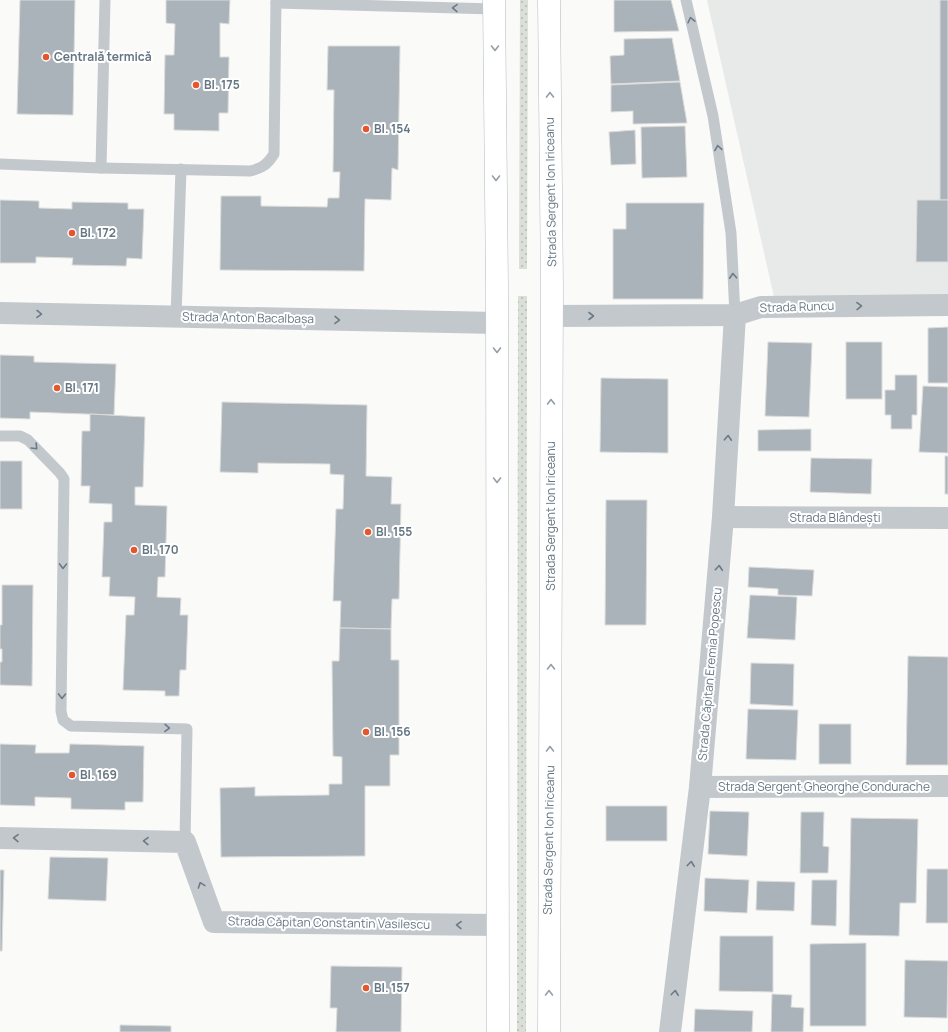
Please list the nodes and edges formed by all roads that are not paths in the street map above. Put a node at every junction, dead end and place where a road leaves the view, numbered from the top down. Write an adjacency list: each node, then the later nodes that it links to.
1 (105, 0): 7 (lane)
2 (549, 0): 12 (main road, Strada Sergent Ion Iriceanu, one-way to 2)
3 (686, 0): 11 (lane, one-way to 3)
4 (276, 1): 5 (lane, one-way to 4); 8 (lane)
5 (494, 4): 14 (main road, one-way to 14)
6 (0, 164): 7 (lane)
7 (101, 168): 8 (lane)
8 (181, 169): 13 (lane)
9 (948, 305): 11 (street, Strada Runcu, one-way to 9)
10 (0, 313): 13 (street, Strada Anton Bacalbașa, one-way to 13)
11 (735, 315): 12 (street, Strada Runcu, one-way to 11); 16 (street, Strada Căpitan Eremia Popescu, one-way to 11)
12 (552, 316): 24 (main road, Strada Sergent Ion Iriceanu, one-way to 12)
13 (176, 317): 14 (street, Strada Anton Bacalbașa, one-way to 14)
14 (496, 323): 22 (main road, one-way to 22)
15 (0, 436): 21 (lane, one-way to 21)
16 (723, 517): 17 (street, Strada Blândești); 19 (street, Strada Căpitan Eremia Popescu, one-way to 16)
17 (948, 518)
18 (948, 786): 19 (street, Strada Sergent Gheorghe Condurache)
19 (700, 787): 25 (street, Strada Căpitan Eremia Popescu, one-way to 19)
20 (0, 838): 21 (street, one-way to 20)
21 (185, 842): 22 (street, Strada Căpitan Constantin Vasilescu, one-way to 21)
22 (498, 925): 23 (main road)
23 (498, 1032)
24 (548, 1032)
25 (670, 1032)

